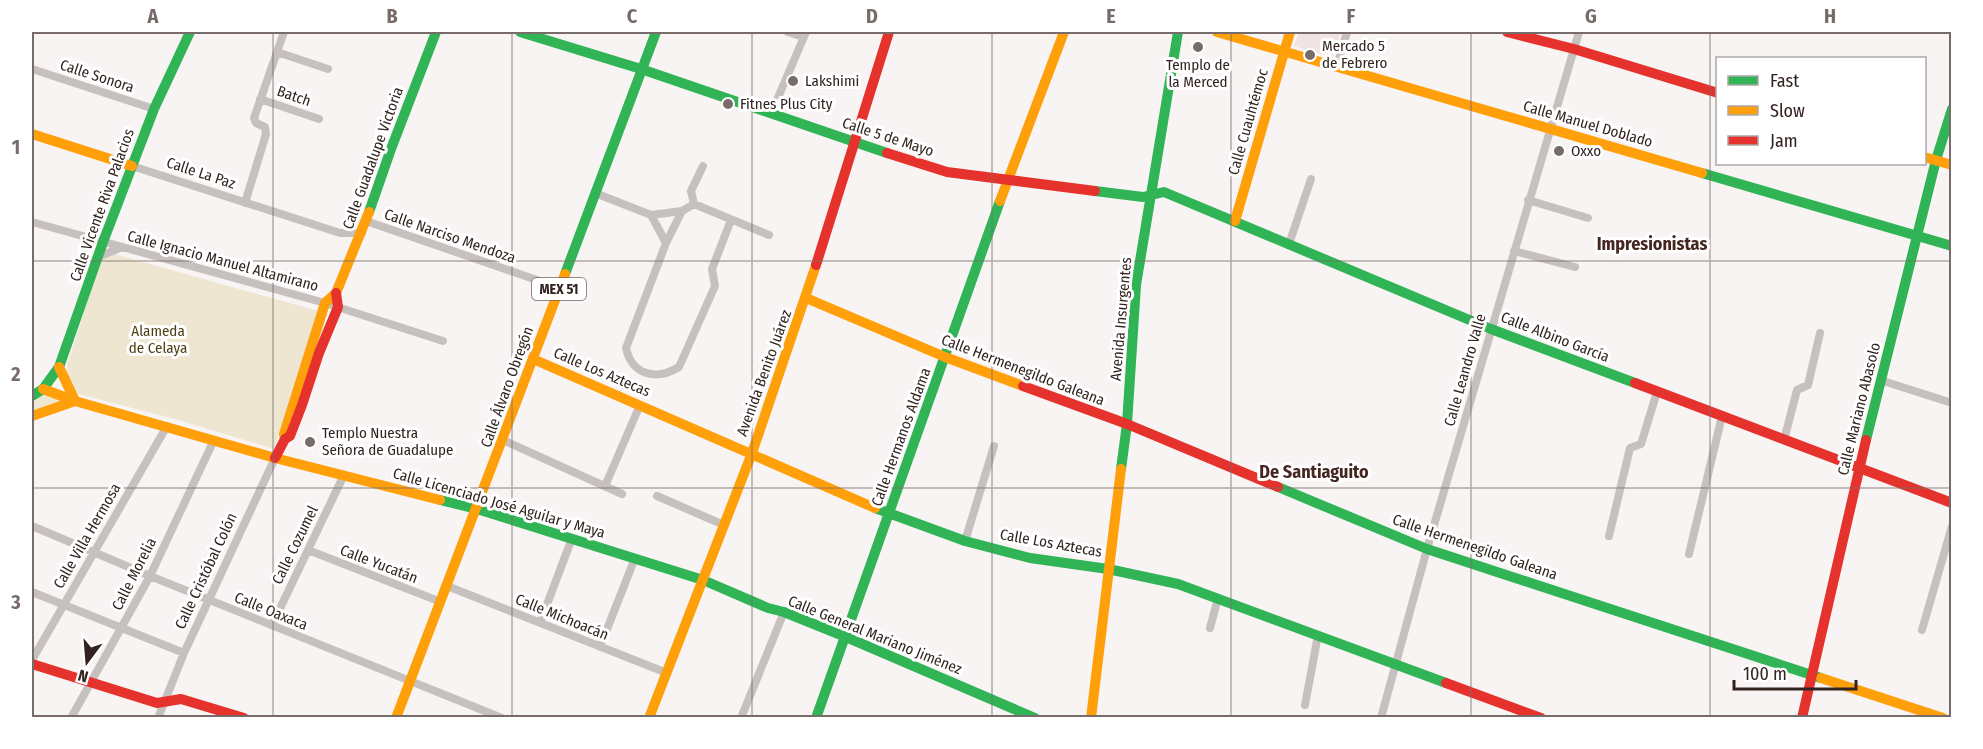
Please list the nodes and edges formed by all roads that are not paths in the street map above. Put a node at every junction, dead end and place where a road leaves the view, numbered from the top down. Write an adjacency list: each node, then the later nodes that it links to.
1 (190, 32): 25 (main road, Calle Vicente Riva Palacios)
2 (284, 32): 18 (street)
3 (436, 32): 48 (main road, Calle Guadalupe Victoria)
4 (520, 32): 21 (main road, Calle 5 de Mayo)
5 (656, 32): 21 (main road, Calle Álvaro Obregón / MEX 51)
6 (788, 32): 15 (street)
7 (889, 32): 31 (main road, Avenida Benito Juárez)
8 (1064, 32): 37 (main road, Calle Hermanos Aldama)
9 (1178, 32): 40 (main road, Avenida Insurgentes)
10 (1217, 32): 17 (main road, Calle Manuel Doblado)
11 (1290, 32): 17 (main road, Calle Cuauhtémoc)
12 (1347, 32): 19 (street)
13 (1507, 32): 16 (main road)
14 (1579, 32): 16 (street, Calle Leandro Valle)
15 (804, 34): 27 (street)
16 (1574, 49): 23 (main road); 29 (street, Calle Leandro Valle)
17 (1284, 50): 19 (main road, Calle Manuel Doblado); 49 (main road, Calle Cuauhtémoc)
18 (277, 52): 20 (street); 24 (street)
19 (1337, 66): 29 (main road, Calle Manuel Doblado)
20 (328, 69)
21 (641, 69): 27 (main road, Calle 5 de Mayo); 39 (main road, Calle Álvaro Obregón / MEX 51)
22 (32, 71): 25 (street, Calle Sonora)
23 (1716, 92)
24 (260, 99): 28 (street, Batch); 42 (street)
25 (154, 109): 35 (main road, Calle Vicente Riva Palacios)
26 (1952, 109): 33 (main road, Calle Mariano Abasolo)
27 (771, 114): 31 (main road, Calle 5 de Mayo)
28 (320, 118)
29 (1550, 129): 41 (street, Calle Leandro Valle); 53 (main road, Calle Manuel Doblado)
30 (32, 134): 35 (main road, Calle La Paz)
31 (855, 143): 37 (main road, Calle 5 de Mayo); 64 (main road, Avenida Benito Juárez)
32 (1926, 158): 33 (main road)
33 (1936, 160): 34 (main road); 53 (main road, Calle Mariano Abasolo)
34 (1952, 165)
35 (132, 166): 42 (street, Calle La Paz); 54 (main road, Calle Vicente Riva Palacios)
36 (703, 166): 43 (street)
37 (1008, 179): 40 (main road, Calle 5 de Mayo); 70 (main road, Calle Hermanos Aldama)
38 (1311, 179): 56 (street)
39 (595, 193): 45 (street); 62 (main road, Calle Álvaro Obregón / MEX 51)
40 (1153, 194): 49 (main road, Calle Albino García); 82 (main road, Avenida Insurgentes)
41 (1528, 200): 46 (street); 59 (street, Calle Leandro Valle)
42 (245, 203): 51 (street, Calle La Paz)
43 (694, 204): 44 (street); 47 (street)
44 (682, 210): 45 (street); 55 (street)
45 (651, 215): 55 (street)
46 (1588, 218)
47 (731, 220): 52 (street); 55 (street)
48 (366, 221): 51 (main road, Calle Guadalupe Victoria); 62 (street, Calle Narciso Mendoza)
49 (1235, 221): 56 (main road, Calle Albino García)
50 (32, 222): 54 (street, Calle Ignacio Manuel Altamirano)
51 (362, 233): 63 (main road, Calle Guadalupe Victoria)
52 (769, 235)
53 (1918, 236): 57 (main road, Calle Manuel Doblado); 73 (main road, Calle Mariano Abasolo)
54 (103, 242): 58 (street, Calle Ignacio Manuel Altamirano); 60 (main road, Calle Vicente Riva Palacios)
55 (666, 243)
56 (1289, 244): 67 (main road, Calle Albino García)
57 (1952, 246)
58 (122, 247): 60 (street); 65 (street, Calle Ignacio Manuel Altamirano)
59 (1514, 251): 61 (street); 67 (street, Calle Leandro Valle)
60 (98, 257): 72 (main road, Calle Vicente Riva Palacios)
61 (1575, 267)
62 (560, 288): 71 (main road, Calle Álvaro Obregón / MEX 51)
63 (336, 293): 65 (main road, Calle Guadalupe Victoria); 66 (main road)
64 (806, 298): 70 (main road, Calle Hermenegildo Galeana); 89 (main road, Avenida Benito Juárez)
65 (325, 303): 66 (street, Calle Ignacio Manuel Altamirano); 85 (main road)
66 (338, 308): 69 (street, Calle Ignacio Manuel Altamirano); 85 (main road)
67 (1491, 329): 75 (main road, Calle Albino García); 105 (street, Calle Leandro Valle)
68 (1820, 333): 87 (street)
69 (443, 341)
70 (945, 357): 82 (main road, Calle Hermenegildo Galeana); 98 (main road, Calle Hermanos Aldama)
71 (533, 359): 79 (main road, Calle Los Aztecas); 86 (main road, Calle Álvaro Obregón / MEX 51)
72 (60, 367): 74 (main road, Calle Vicente Riva Palacios); 77 (main road)
73 (1880, 380): 78 (street); 91 (main road, Calle Mariano Abasolo)
74 (37, 388): 76 (main road, Calle Vicente Riva Palacios); 77 (main road, Calle Licenciado José Aguilar y Maya)
75 (1657, 392): 81 (main road, Calle Albino García); 102 (street)
76 (32, 396)
77 (75, 401): 80 (main road); 83 (main road, Calle Licenciado José Aguilar y Maya)
78 (1952, 403)
79 (640, 405): 89 (main road, Calle Los Aztecas); 93 (street)
80 (32, 416)
81 (1722, 416): 87 (main road, Calle Albino García); 108 (street)
82 (1127, 424): 105 (main road, Calle Hermenegildo Galeana); 110 (main road, Avenida Insurgentes)
83 (167, 426): 84 (main road, Calle Licenciado José Aguilar y Maya); 107 (street, Calle Villa Hermosa)
84 (214, 440): 90 (main road, Calle Licenciado José Aguilar y Maya); 111 (street, Calle Morelia)
85 (285, 440): 90 (main road, Calle Cristóbal Colón)
86 (503, 440): 93 (street); 97 (main road, Calle Álvaro Obregón / MEX 51)
87 (1784, 440): 91 (main road, Calle Albino García)
88 (994, 446): 104 (street)
89 (752, 453): 98 (main road, Calle Los Aztecas); 99 (main road, Avenida Benito Juárez)
90 (275, 458): 92 (main road, Calle Licenciado José Aguilar y Maya); 116 (street, Calle Cristóbal Colón)
91 (1859, 469): 96 (main road, Calle Albino García); 133 (main road, Calle Mariano Abasolo)
92 (343, 477): 97 (main road, Calle Licenciado José Aguilar y Maya); 106 (street, Calle Cozumel)
93 (605, 486): 94 (street)
94 (622, 494)
95 (657, 496): 99 (street)
96 (1952, 503)
97 (477, 509): 103 (main road, Calle Licenciado José Aguilar y Maya); 113 (main road, Calle Álvaro Obregón / MEX 51)
98 (889, 514): 104 (main road, Calle Los Aztecas); 126 (main road, Calle Hermanos Aldama)
99 (724, 525): 112 (main road, Avenida Benito Juárez)
100 (1952, 525): 124 (street)
101 (32, 526): 107 (street, Calle Oaxaca)
102 (1609, 536)
103 (572, 538): 109 (main road, Calle Licenciado José Aguilar y Maya); 120 (street)
104 (965, 541): 110 (main road, Calle Los Aztecas)
105 (1427, 549): 131 (street, Calle Leandro Valle); 133 (main road, Calle Hermenegildo Galeana)
106 (308, 550): 117 (street, Calle Yucatán); 121 (street, Calle Cozumel)
107 (94, 552): 111 (street, Calle Oaxaca); 118 (street, Calle Villa Hermosa)
108 (1689, 554)
109 (635, 558): 112 (main road, Calle Licenciado José Aguilar y Maya); 127 (street)
110 (1108, 569): 115 (main road, Calle Los Aztecas); 147 (main road, Avenida Insurgentes)
111 (150, 576): 116 (street, Calle Oaxaca); 123 (street, Calle Morelia)
112 (704, 580): 119 (main road, Calle General Mariano Jiménez); 132 (main road, Avenida Benito Juárez)
113 (447, 586): 117 (main road, Calle Álvaro Obregón / MEX 51); 120 (street, Calle Michoacán)
114 (32, 592): 118 (street)
115 (1218, 598): 122 (street); 125 (main road, Calle Los Aztecas)
116 (209, 600): 121 (street, Calle Oaxaca); 128 (street, Calle Cristóbal Colón)
117 (441, 602): 134 (main road, Calle Álvaro Obregón / MEX 51)
118 (62, 605): 123 (street); 129 (street, Calle Villa Hermosa)
119 (784, 612): 126 (main road, Calle General Mariano Jiménez); 144 (street)
120 (540, 623): 127 (street, Calle Michoacán)
121 (272, 625): 134 (street, Calle Oaxaca)
122 (1210, 628)
123 (120, 629): 128 (street); 135 (street, Calle Morelia)
124 (1922, 630)
125 (1318, 635): 131 (main road, Calle Los Aztecas); 137 (street)
126 (846, 637): 145 (main road, Calle Hermanos Aldama); 146 (main road, Calle General Mariano Jiménez)
127 (600, 647): 132 (street, Calle Michoacán)
128 (184, 653): 136 (street, Calle Cristóbal Colón)
129 (32, 660)
130 (32, 664): 135 (main road)
131 (1396, 664): 148 (street, Calle Leandro Valle); 149 (main road, Calle Los Aztecas)
132 (667, 673): 143 (main road, Avenida Benito Juárez)
133 (1812, 675): 150 (main road, Calle Mariano Abasolo); 151 (main road, Calle Hermenegildo Galeana)
134 (410, 681): 141 (main road, Calle Álvaro Obregón / MEX 51); 142 (street, Calle Oaxaca)
135 (91, 682): 136 (main road); 138 (street, Calle Morelia)
136 (164, 703): 139 (street, Calle Cristóbal Colón); 140 (main road)
137 (1305, 705)
138 (71, 717)
139 (158, 717)
140 (244, 717)
141 (396, 717)
142 (502, 717)
143 (652, 717)
144 (741, 717)
145 (816, 717)
146 (1035, 717)
147 (1091, 717)
148 (1381, 717)
149 (1539, 717)
150 (1802, 717)
151 (1943, 717)

